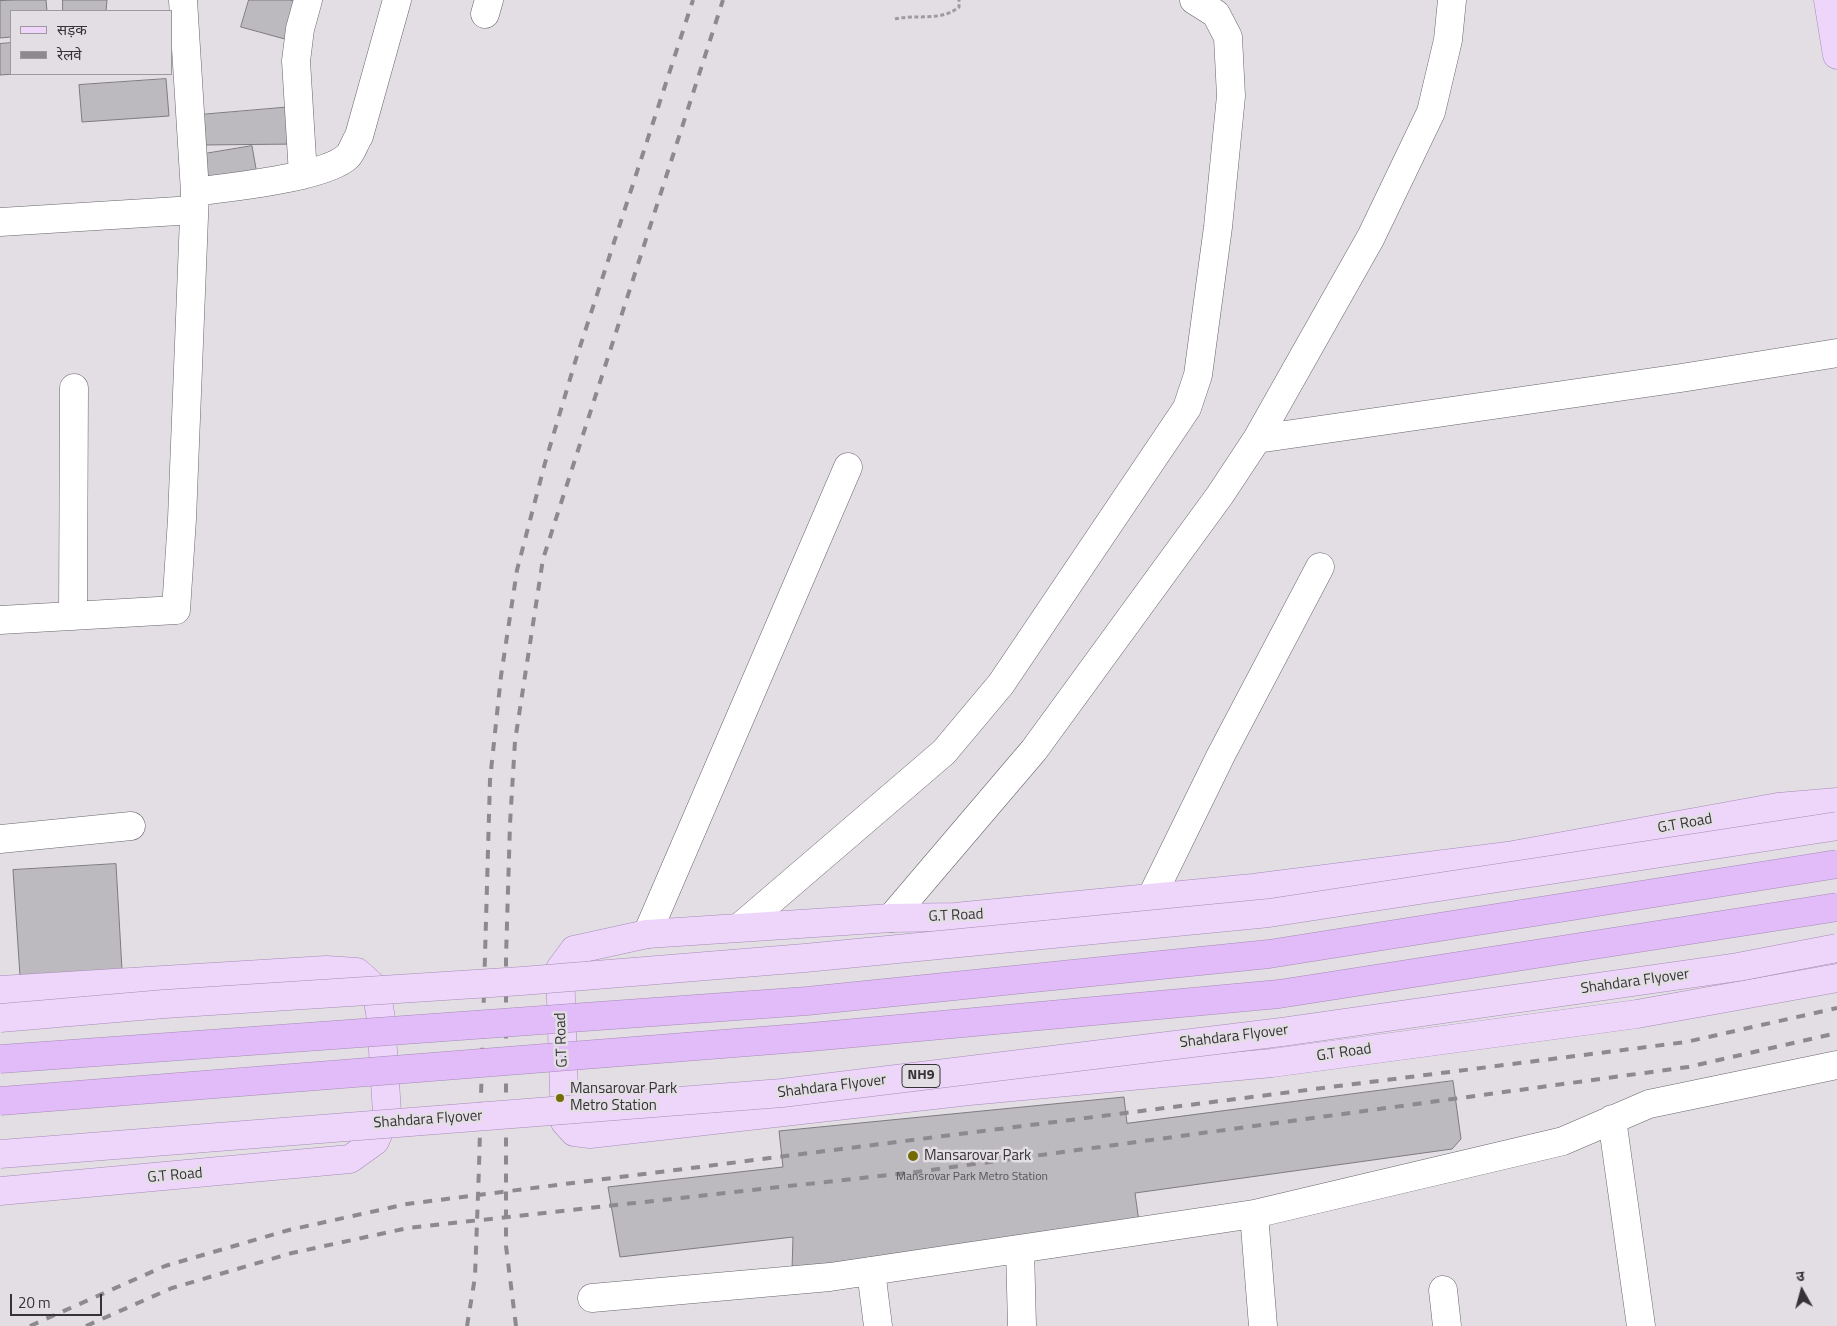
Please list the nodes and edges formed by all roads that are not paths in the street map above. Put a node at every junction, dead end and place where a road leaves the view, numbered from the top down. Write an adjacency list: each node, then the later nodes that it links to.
1 (183, 0): 9 (street)
2 (308, 0): 8 (street)
3 (398, 0): 8 (street)
4 (1194, 0): 26 (street)
5 (1452, 0): 13 (street)
6 (1828, 0): 7 (main road)
7 (1837, 55)
8 (303, 174): 9 (street)
9 (195, 201): 10 (street); 16 (street)
10 (0, 222)
11 (1837, 353): 13 (street)
12 (74, 388): 16 (street)
13 (1256, 440): 25 (street)
14 (848, 468): 27 (street)
15 (1320, 568): 23 (street)
16 (74, 616): 17 (street)
17 (0, 620)
18 (1837, 802): 23 (main road, G.T Road)
19 (131, 826): 21 (street)
20 (1837, 826): 31 (main road, bridge)
21 (0, 839)
22 (1837, 864): 32 (highway, bridge)
23 (1151, 898): 25 (main road, G.T Road)
24 (1837, 907): 34 (highway, bridge)
25 (891, 918): 26 (main road, G.T Road)
26 (740, 927): 27 (main road, G.T Road)
27 (647, 934): 29 (main road, G.T Road)
28 (1837, 948): 36 (main road, Shahdara Flyover / NH9, bridge)
29 (1837, 978)
30 (0, 990): 37 (main road, G.T Road)
31 (0, 1018)
32 (0, 1059)
33 (1837, 1065): 35 (street)
34 (0, 1101)
35 (1612, 1119): 38 (street); 47 (street)
36 (0, 1154)
37 (0, 1191)
38 (1254, 1214): 39 (street); 45 (street)
39 (1020, 1249): 40 (street); 44 (street)
40 (871, 1271): 42 (street); 43 (street)
41 (1443, 1290): 46 (street)
42 (592, 1298)
43 (878, 1326)
44 (1022, 1326)
45 (1263, 1326)
46 (1447, 1326)
47 (1641, 1326)

